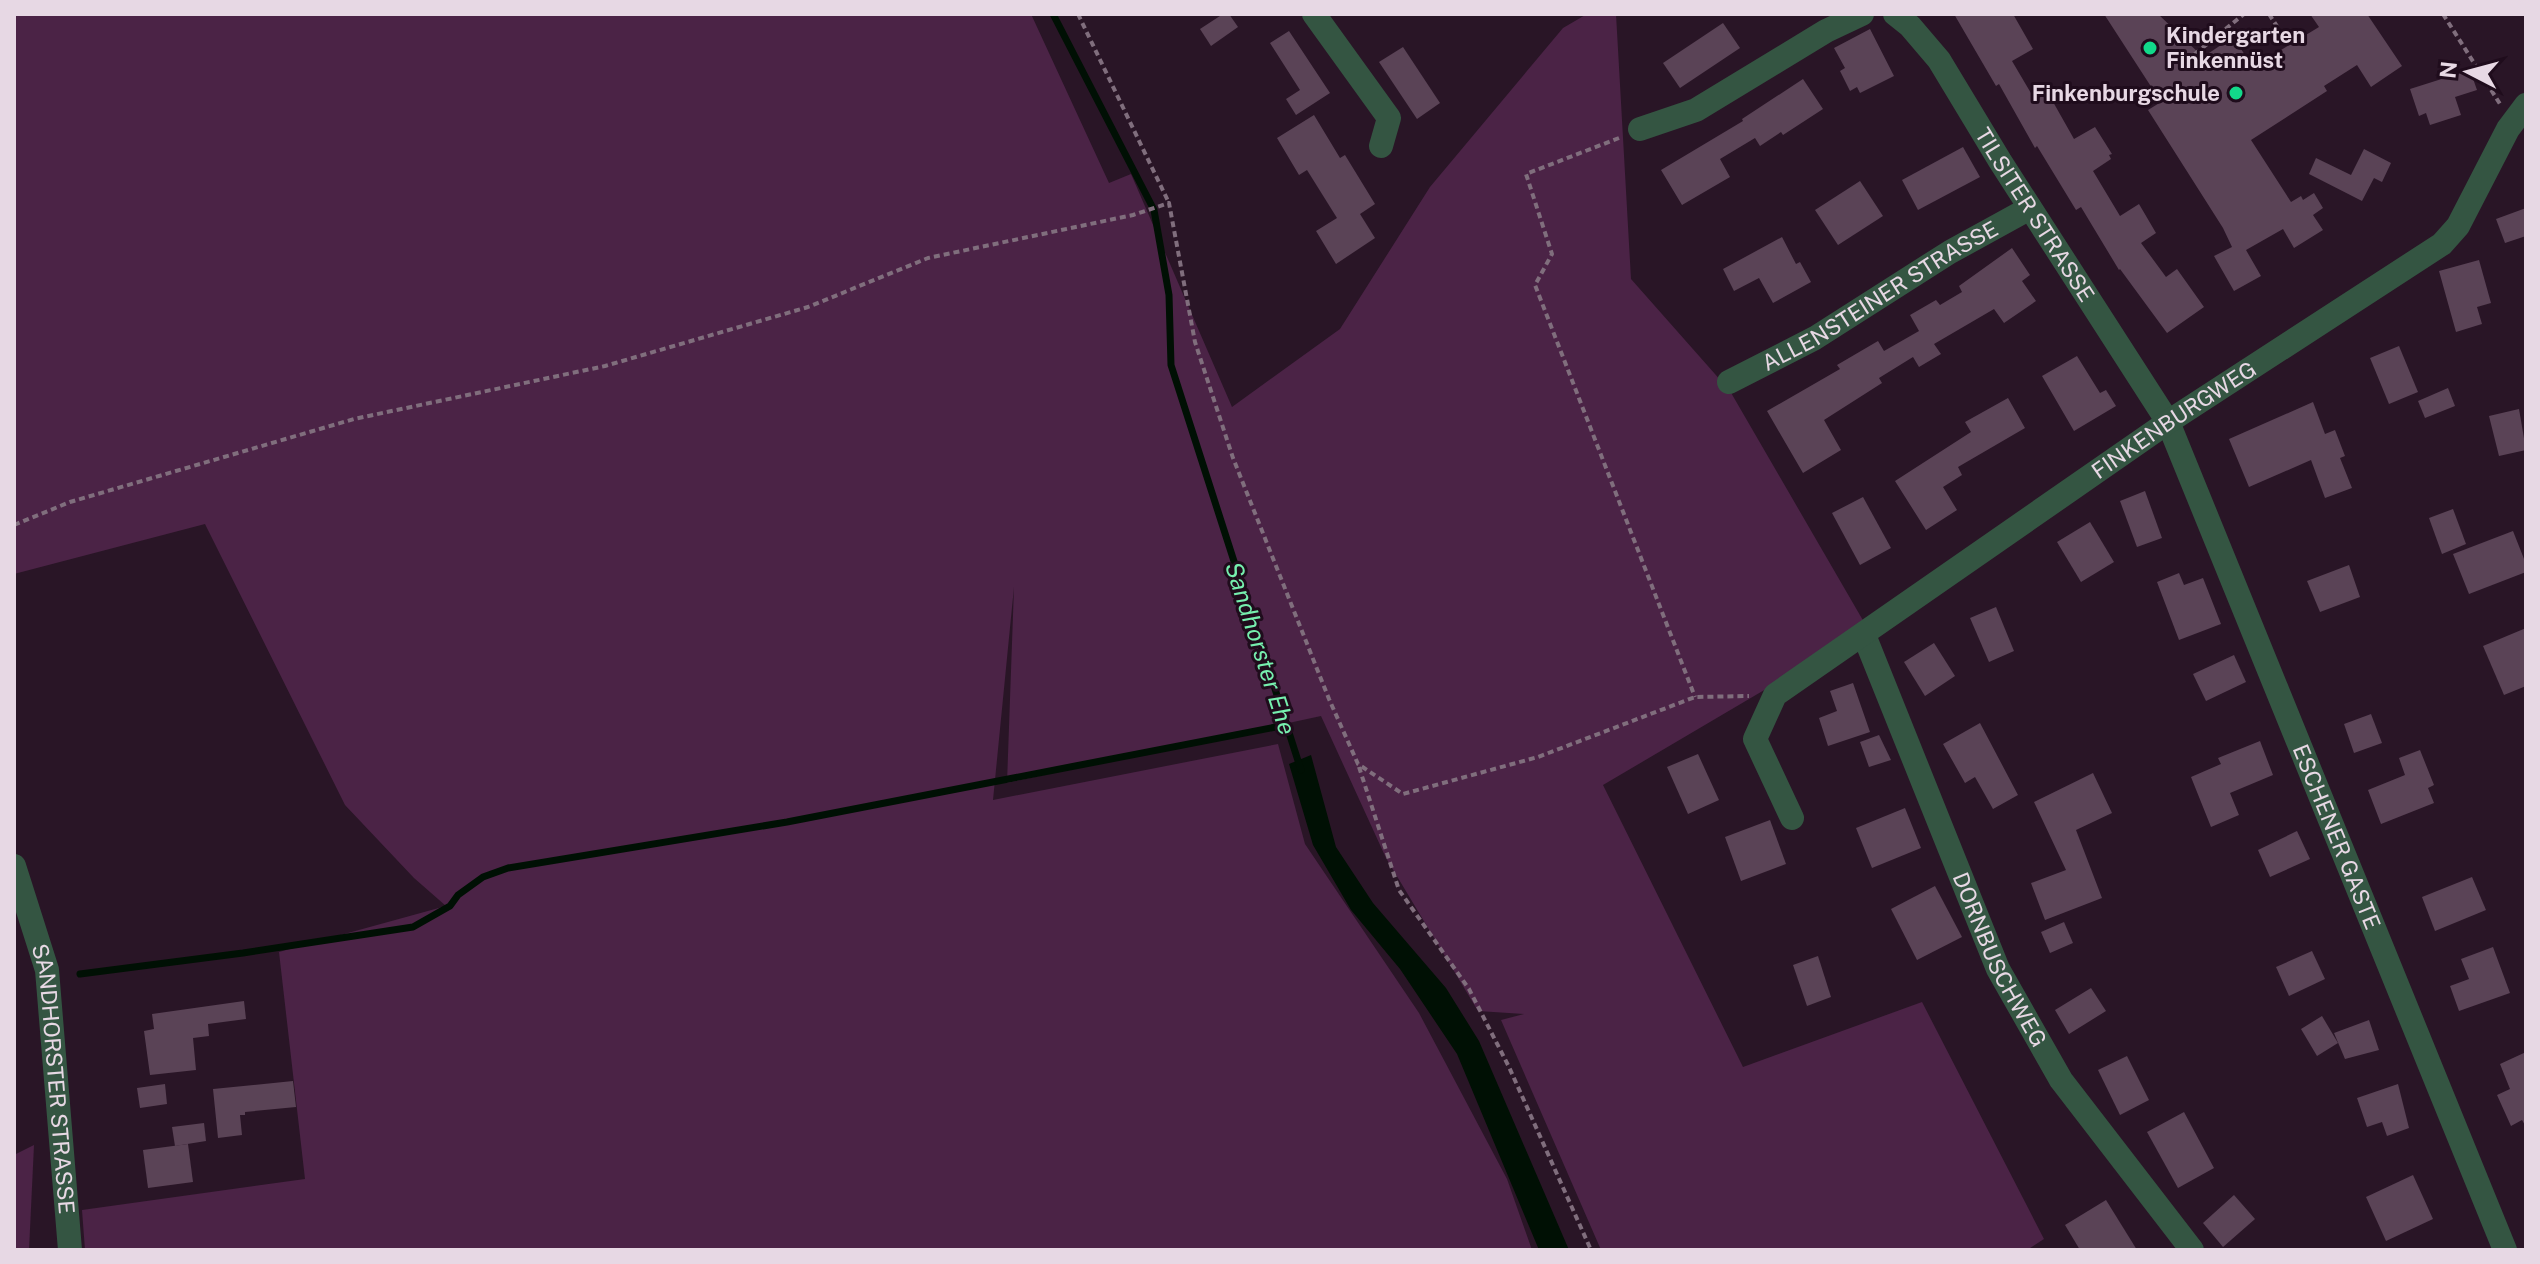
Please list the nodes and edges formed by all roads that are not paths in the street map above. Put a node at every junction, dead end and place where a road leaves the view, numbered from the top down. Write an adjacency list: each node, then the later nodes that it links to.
1 (1314, 14): 6 (street)
2 (1862, 14): 5 (street)
3 (1895, 14): 7 (street, TILSITER STRASSE)
4 (2519, 114): 9 (street, FINKENBURGWEG)
5 (1640, 129)
6 (1381, 146)
7 (2030, 208): 8 (street, ALLENSTEINER STRASSE); 9 (street, TILSITER STRASSE)
8 (1729, 382)
9 (2168, 422): 10 (street, FINKENBURGWEG); 13 (street, ESCHENER GASTE)
10 (1864, 635): 11 (street, FINKENBURGWEG); 15 (street, DORNBUSCHWEG)
11 (1792, 818)
12 (14, 866): 14 (street, SANDHORSTER STRASSE)
13 (2496, 1247)
14 (70, 1250)
15 (2192, 1250)

